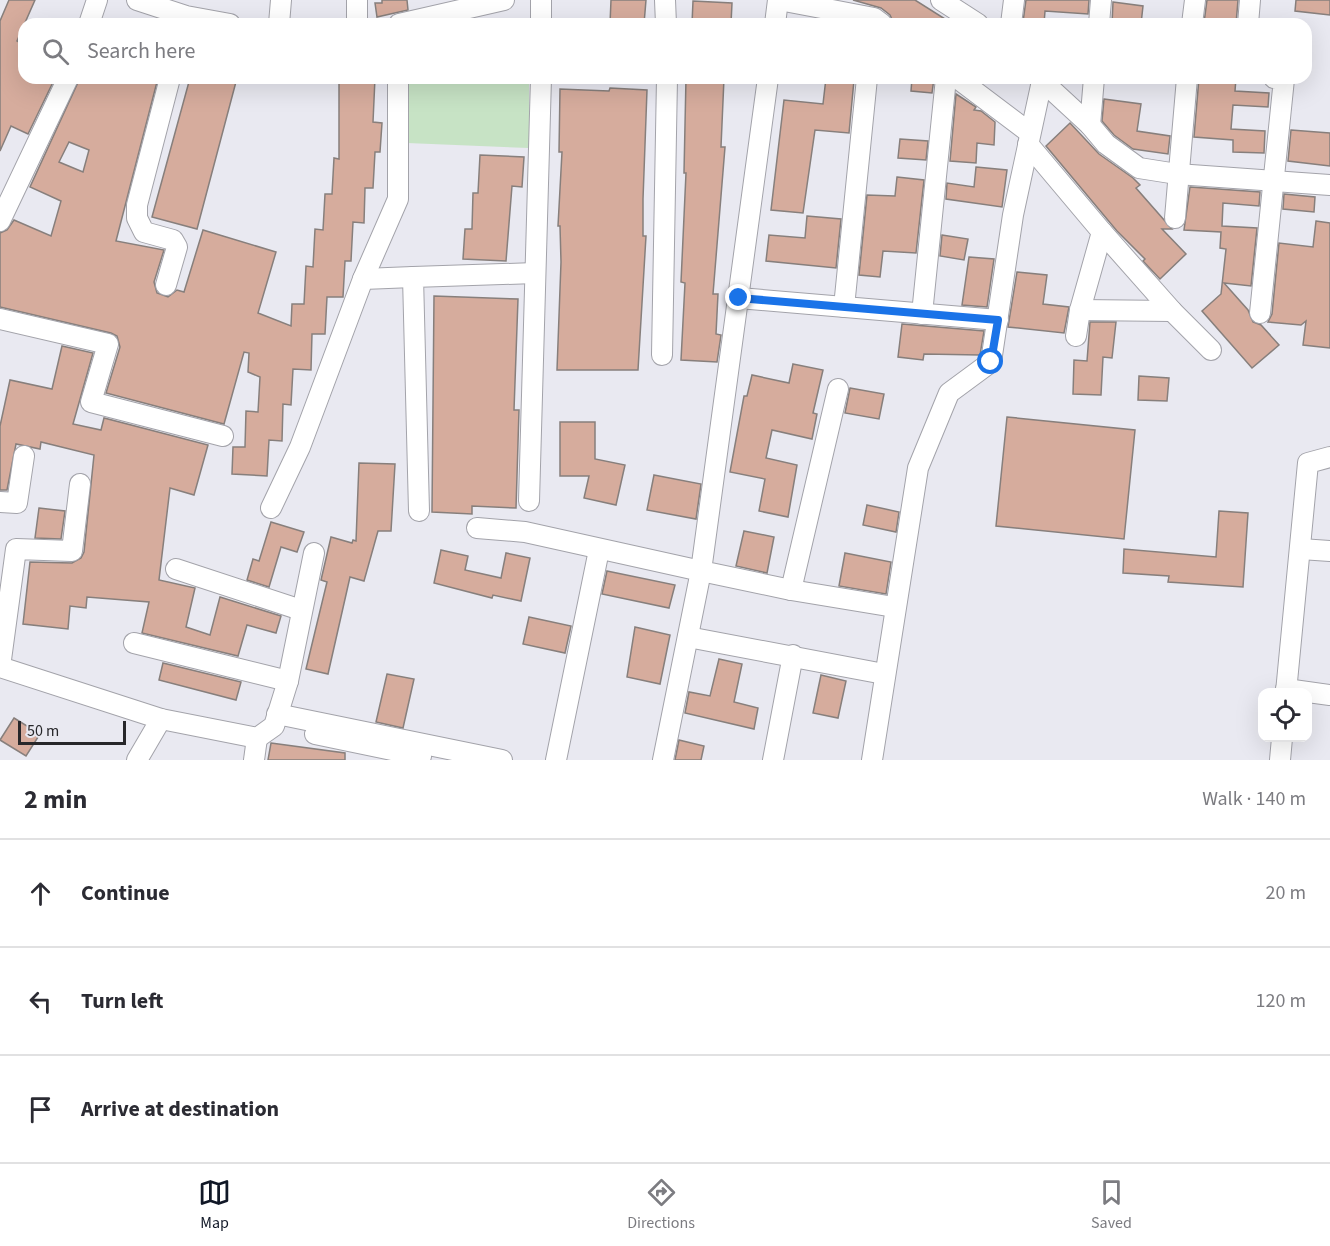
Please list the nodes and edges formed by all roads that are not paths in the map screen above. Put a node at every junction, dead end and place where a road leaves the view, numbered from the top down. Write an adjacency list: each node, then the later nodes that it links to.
1 (98, 0): 14 (street)
2 (137, 0): 15 (street)
3 (281, 0): 16 (street)
4 (357, 0): 17 (street)
5 (504, 0): 18 (street)
6 (541, 0): 19 (street)
7 (665, 0): 20 (street)
8 (778, 0): 21 (street); 22 (street)
9 (941, 0): 23 (street)
10 (1014, 0): 24 (street)
11 (1101, 0): 25 (street)
12 (1195, 0): 26 (street)
13 (1250, 0): 27 (street)
14 (91, 18)
15 (180, 18)
16 (280, 18)
17 (357, 18)
18 (425, 18)
19 (541, 18)
20 (666, 18)
21 (776, 18)
22 (859, 18)
23 (969, 18)
24 (1012, 18)
25 (1100, 18)
26 (1193, 18)
27 (1248, 18)
28 (65, 84): 48 (street)
29 (168, 84): 53 (street)
30 (398, 84): 52 (street)
31 (541, 84): 50 (street)
32 (667, 84): 64 (street)
33 (767, 84): 54 (street)
34 (866, 84): 55 (street)
35 (945, 84): 59 (street)
36 (964, 84): 43 (street)
37 (1040, 84): 43 (street)
38 (1046, 84): 42 (street)
39 (1093, 84): 42 (street)
40 (1186, 84): 44 (street)
41 (1283, 84): 45 (street)
42 (1090, 125): 44 (street)
43 (1029, 139): 49 (street); 61 (street)
44 (1177, 174): 45 (street); 47 (street)
45 (1272, 180): 46 (street); 58 (street)
46 (1330, 185)
47 (1175, 218)
48 (0, 221)
49 (1102, 232): 56 (street); 57 (street)
50 (536, 273): 51 (street); 70 (street)
51 (413, 278): 52 (street); 73 (street)
52 (363, 279): 72 (street)
53 (166, 285)
54 (739, 298): 55 (street); 80 (street)
55 (844, 307): 59 (street)
56 (1080, 310): 57 (street); 62 (street)
57 (1172, 312): 63 (street)
58 (1260, 313)
59 (922, 314): 61 (street)
60 (0, 319): 66 (street)
61 (998, 320): 82 (street)
62 (1076, 336)
63 (1210, 350)
64 (662, 355)
65 (838, 389): 81 (street)
66 (223, 436)
67 (24, 456): 71 (street)
68 (1330, 458): 75 (street)
69 (80, 484): 87 (street)
70 (530, 501)
71 (0, 502)
72 (271, 508)
73 (419, 511)
74 (477, 528): 76 (street)
75 (1300, 549): 77 (street); 90 (street)
76 (599, 550): 80 (street); 102 (street)
77 (1330, 551)
78 (314, 553): 83 (street)
79 (176, 569): 83 (street)
80 (701, 571): 81 (street); 84 (street)
81 (791, 590): 82 (street)
82 (894, 607): 88 (street)
83 (301, 610): 89 (street)
84 (688, 637): 86 (street); 103 (street)
85 (134, 643): 89 (street)
86 (793, 655): 88 (street); 104 (street)
87 (0, 667): 93 (street)
88 (884, 674): 105 (street)
89 (288, 681): 94 (street)
90 (1286, 688)
91 (1312, 693): 92 (street)
92 (1330, 695)
93 (161, 719): 95 (street); 98 (street)
94 (275, 720): 95 (street); 97 (street); 101 (street)
95 (257, 738): 99 (street)
96 (1282, 742): 106 (street)
97 (384, 754): 100 (street)
98 (137, 760)
99 (254, 760)
100 (443, 760)
101 (502, 760)
102 (556, 760)
103 (663, 760)
104 (773, 760)
105 (872, 760)
106 (1280, 760)

